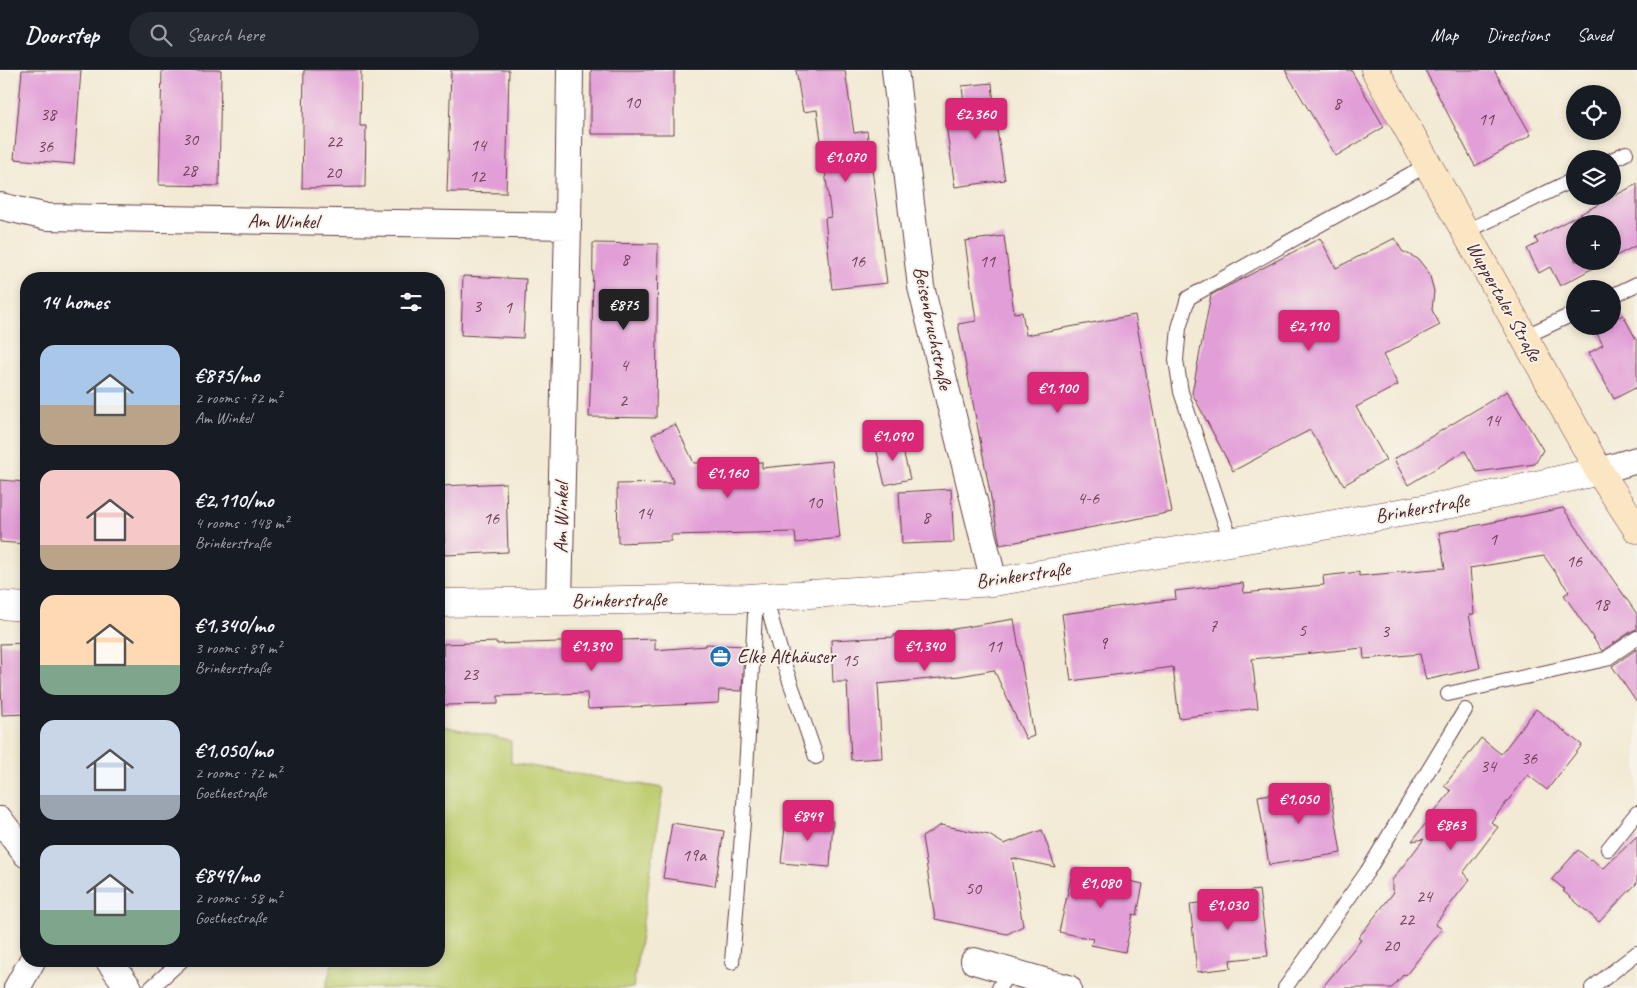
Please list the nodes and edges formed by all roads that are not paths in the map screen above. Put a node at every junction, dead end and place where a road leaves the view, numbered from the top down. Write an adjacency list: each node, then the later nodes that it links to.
1 (570, 70): 9 (street, Am Winkel)
2 (895, 70): 19 (street, Beisenbruchstraße)
3 (1375, 70): 6 (main road, Wuppertaler Straße)
4 (1626, 153): 5 (lane)
5 (1621, 156)
6 (1427, 165): 10 (main road, Wuppertaler Straße); 18 (lane)
7 (1566, 182): 10 (lane)
8 (0, 206): 9 (street, Am Winkel)
9 (568, 226): 21 (street, Am Winkel)
10 (1465, 232): 14 (main road, Wuppertaler Straße)
11 (1637, 284): 12 (lane)
12 (1621, 292)
13 (1566, 317): 14 (lane)
14 (1524, 337): 16 (main road, Wuppertaler Straße)
15 (1637, 460): 16 (street)
16 (1599, 471): 17 (main road, Wuppertaler Straße); 18 (street, Brinkerstraße)
17 (1637, 529)
18 (1231, 541): 19 (street, Brinkerstraße)
19 (994, 582): 20 (street, Brinkerstraße)
20 (761, 597): 21 (street, Brinkerstraße); 28 (lane); 34 (lane)
21 (559, 601): 22 (street, Brinkerstraße)
22 (445, 604)
23 (0, 605): 24 (street)
24 (20, 607)
25 (1637, 638): 26 (lane)
26 (1448, 694)
27 (1466, 710): 44 (lane)
28 (816, 757)
29 (1637, 813): 32 (lane)
30 (0, 820): 31 (street)
31 (20, 846)
32 (1608, 849)
33 (1637, 953): 45 (lane)
34 (732, 962)
35 (974, 962): 39 (street)
36 (29, 967): 40 (street)
37 (113, 967): 41 (street)
38 (174, 967): 42 (lane)
39 (1004, 980): 43 (street)
40 (17, 988)
41 (129, 988)
42 (151, 988)
43 (1068, 988)
44 (1286, 988)
45 (1592, 988)

